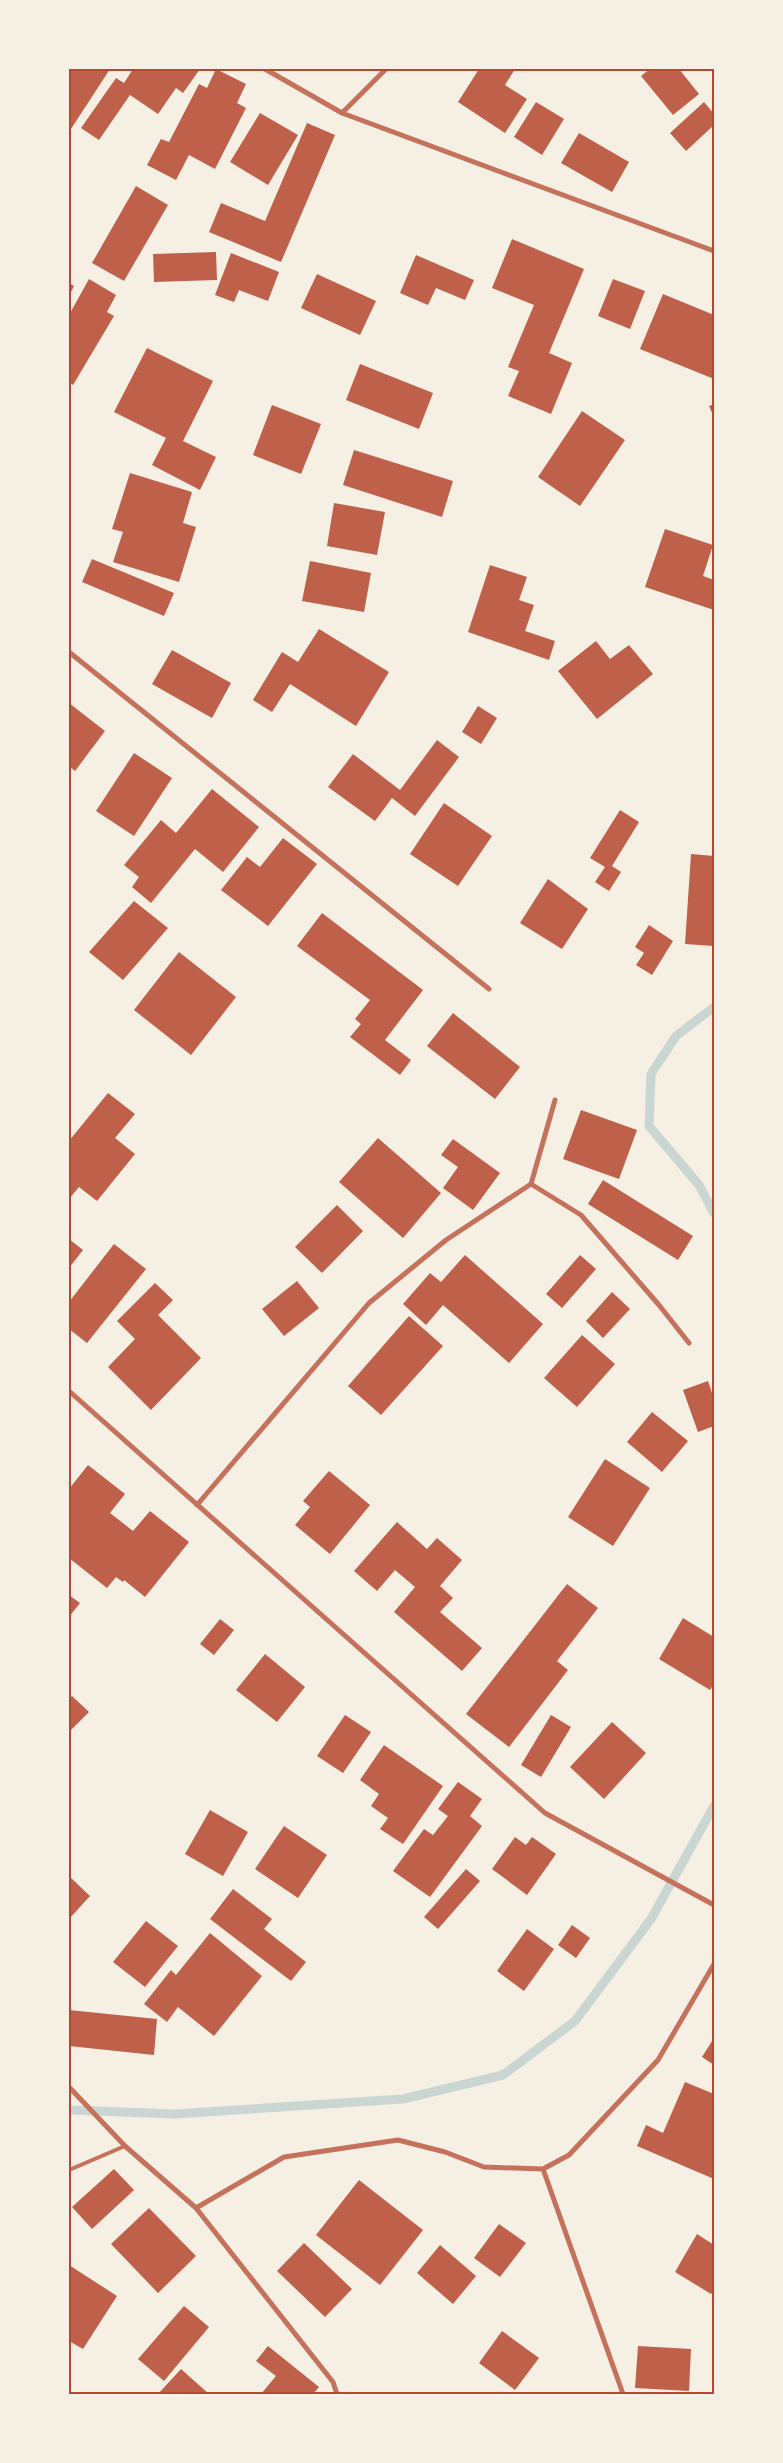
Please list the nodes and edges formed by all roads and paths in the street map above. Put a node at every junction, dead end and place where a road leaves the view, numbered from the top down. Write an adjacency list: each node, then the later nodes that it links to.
1 (265, 69): 3 (street)
2 (386, 69): 3 (street)
3 (342, 113): 4 (street)
4 (714, 251)
5 (69, 652): 6 (street)
6 (489, 989)
7 (555, 1100): 8 (street)
8 (532, 1184): 9 (street); 11 (street)
9 (689, 1343)
10 (69, 1391): 11 (street)
11 (197, 1504): 12 (street)
12 (714, 1905)
13 (714, 1964): 16 (street)
14 (69, 2086): 15 (street)
15 (125, 2146): 17 (lane); 18 (street)
16 (543, 2169): 18 (street); 20 (street)
17 (69, 2170)
18 (196, 2208): 19 (street)
19 (337, 2394)
20 (623, 2394)

